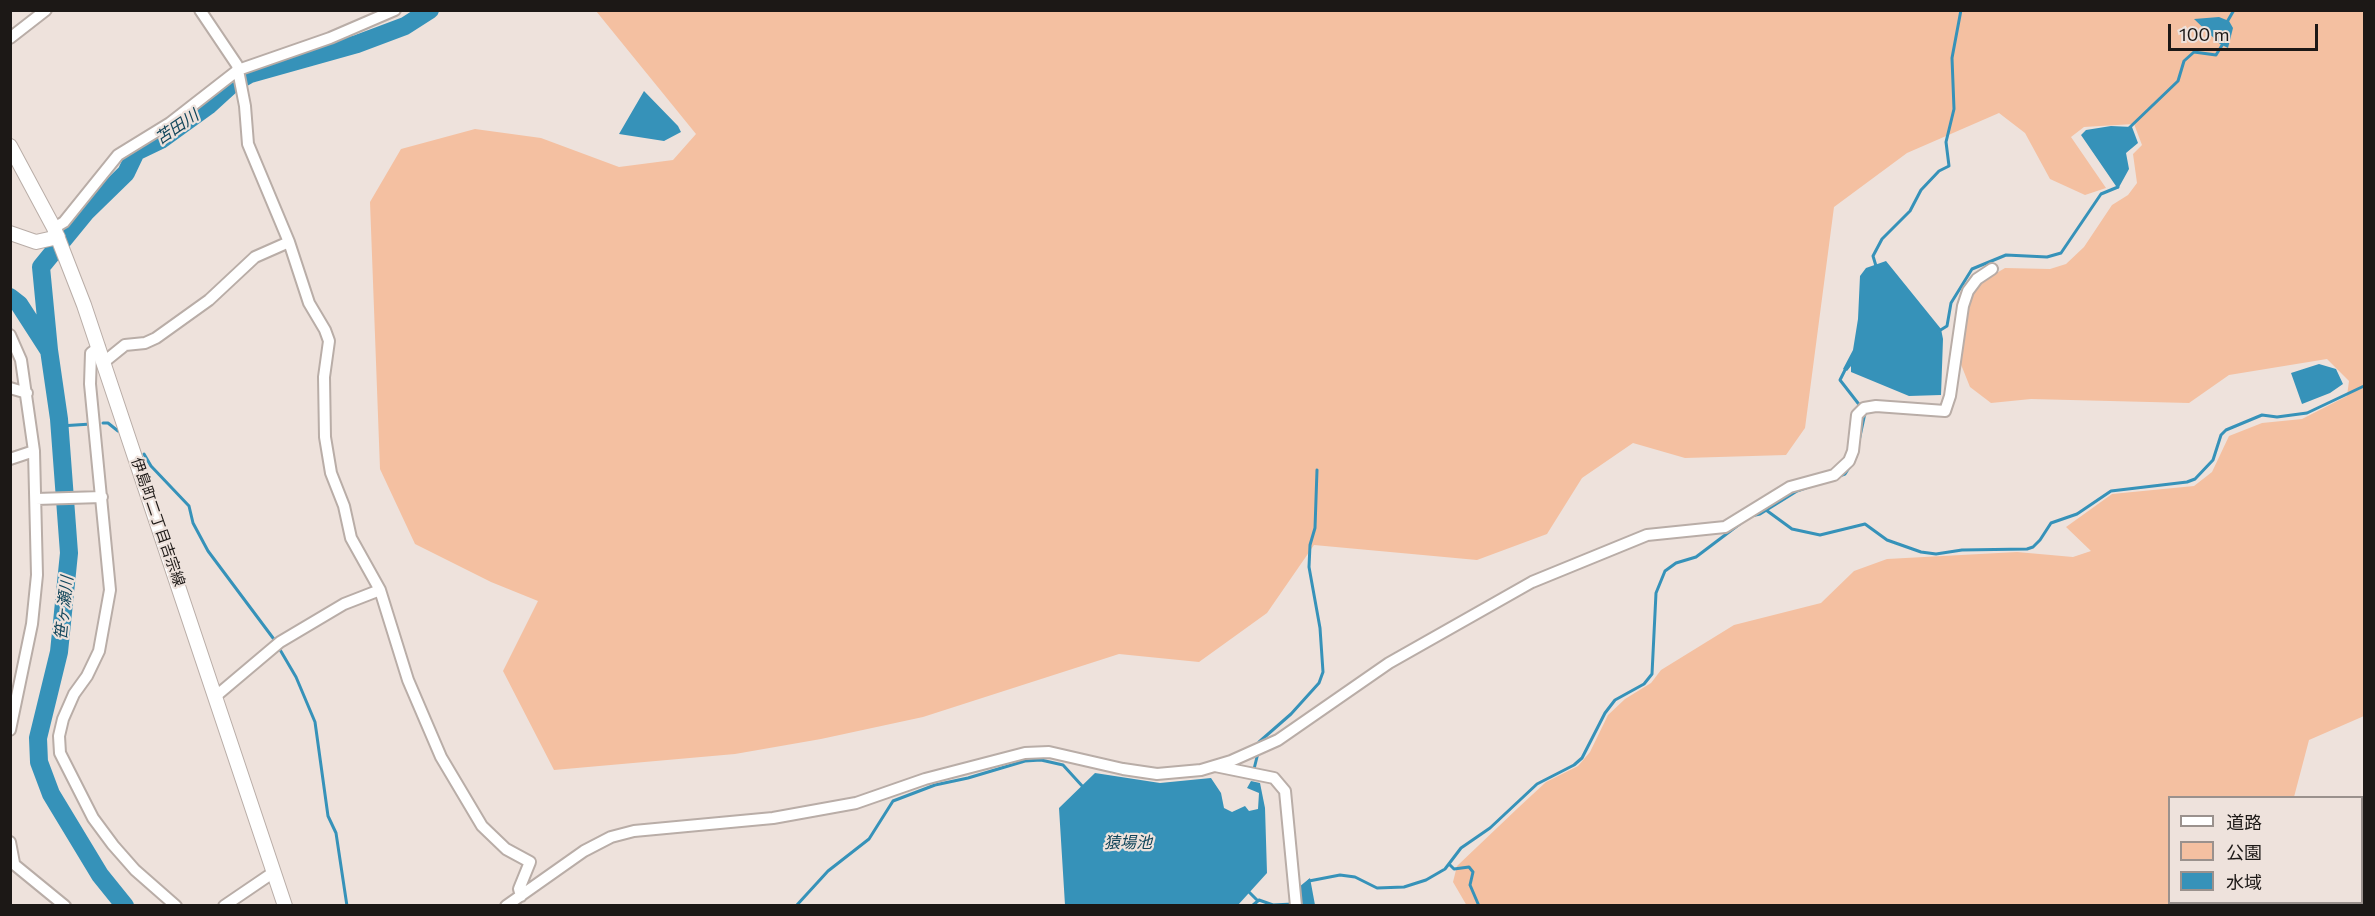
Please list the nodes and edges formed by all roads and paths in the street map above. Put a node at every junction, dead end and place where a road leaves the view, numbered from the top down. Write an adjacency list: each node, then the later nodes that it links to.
1 (46, 10): 4 (street)
2 (200, 10): 5 (street)
3 (395, 10): 5 (street)
4 (10, 38)
5 (238, 72): 7 (street); 9 (street)
6 (10, 146): 7 (street, 伊島町二丁目吉宗線)
7 (56, 232): 8 (street); 12 (street, 伊島町二丁目吉宗線)
8 (10, 233)
9 (289, 242): 13 (street); 20 (street)
10 (1992, 268): 23 (street)
11 (10, 335): 15 (street)
12 (99, 347): 13 (street, 伊島町二丁目吉宗線); 18 (street)
13 (104, 362): 21 (street, 伊島町二丁目吉宗線)
14 (10, 388): 15 (street)
15 (27, 393): 16 (street)
16 (34, 451): 17 (street); 19 (street)
17 (10, 459)
18 (102, 497): 19 (street); 32 (street)
19 (39, 499): 22 (street)
20 (380, 590): 21 (street); 27 (street)
21 (216, 696): 26 (street, 伊島町二丁目吉宗線)
22 (10, 730)
23 (1215, 766): 27 (street); 28 (street)
24 (10, 842): 25 (street)
25 (12, 862): 31 (street)
26 (274, 872): 29 (street, 伊島町二丁目吉宗線); 33 (street)
27 (521, 896): 30 (street)
28 (1295, 904)
29 (283, 905)
30 (509, 905)
31 (65, 906)
32 (176, 906)
33 (224, 906)

